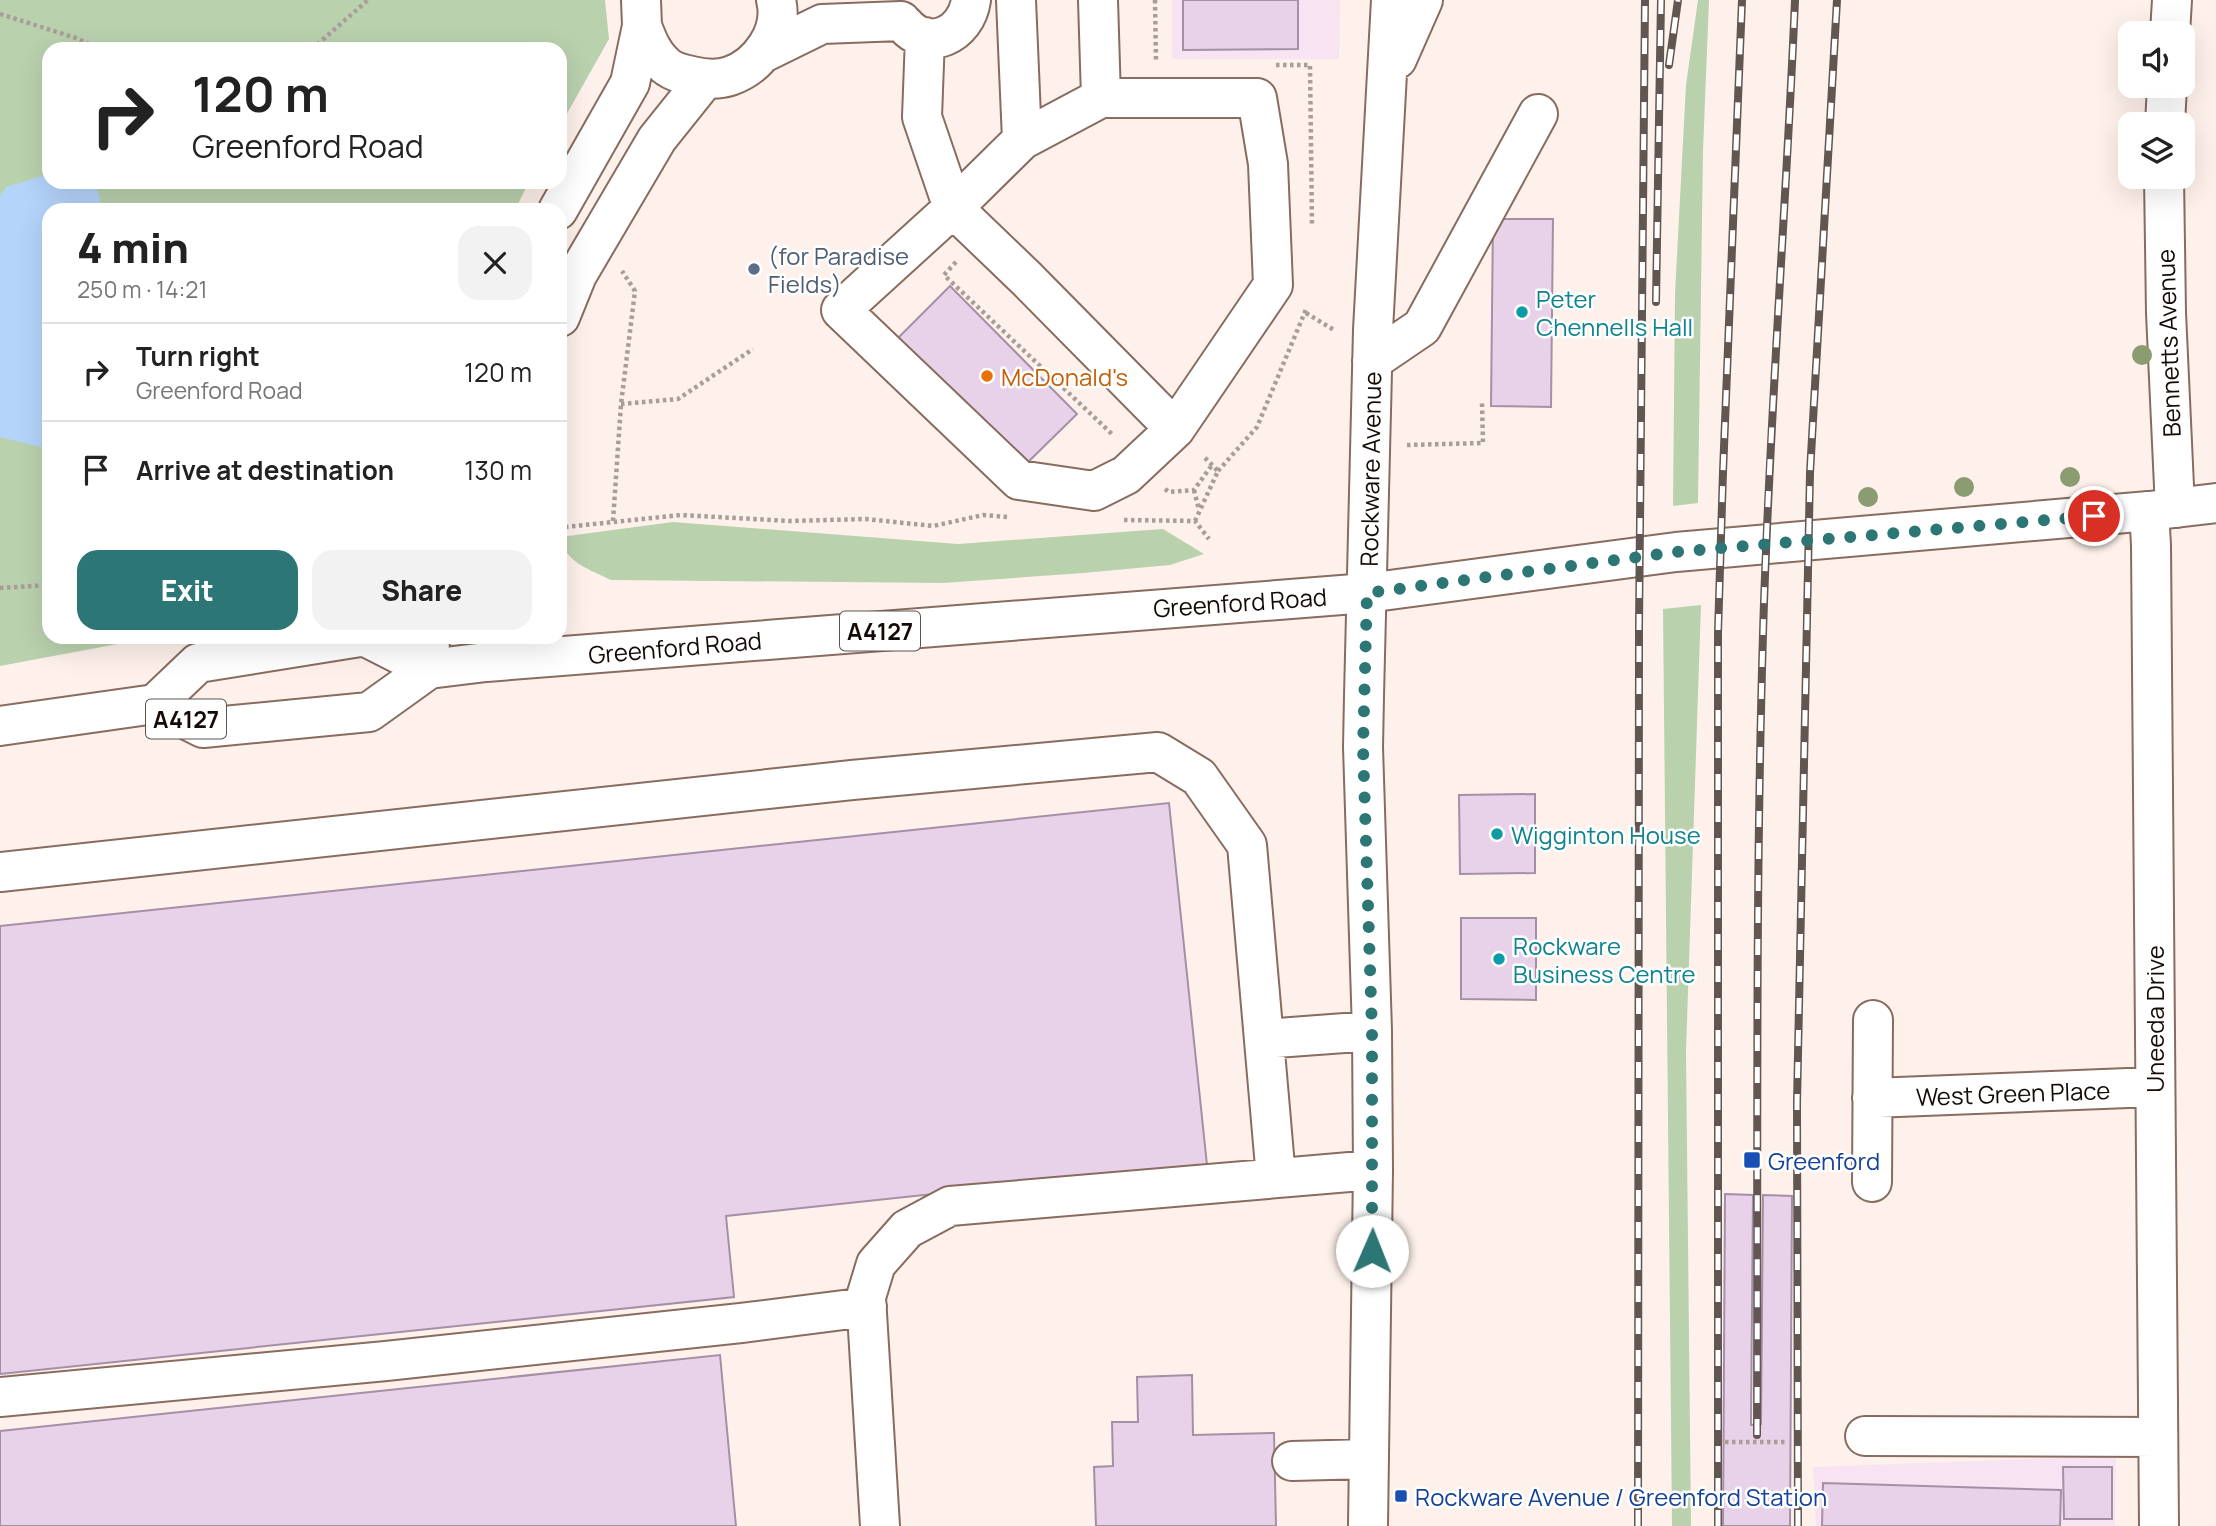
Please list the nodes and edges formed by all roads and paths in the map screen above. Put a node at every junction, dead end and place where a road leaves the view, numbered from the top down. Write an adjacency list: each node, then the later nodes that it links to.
1 (368, 0): 15 (path)
2 (776, 0): 16 (street)
3 (971, 0): 12 (street)
4 (1016, 0): 22 (street)
5 (1098, 0): 20 (street)
6 (1155, 0): 17 (path)
7 (1391, 0): 19 (street, Rockware Avenue)
8 (1423, 0): 19 (street)
9 (2172, 0): 13 (street)
10 (642, 13): 18 (street); 24 (street)
11 (0, 14): 14 (path)
12 (907, 19): 16 (street); 25 (street)
13 (2171, 21)
14 (84, 42)
15 (320, 42)
16 (761, 54): 18 (street)
17 (1156, 72)
18 (705, 79): 26 (street)
19 (1387, 80): 30 (street, Rockware Avenue)
20 (1101, 98): 22 (street); 33 (street)
21 (1538, 114): 30 (street)
22 (1022, 140): 25 (street)
23 (2164, 189): 38 (street, Bennetts Avenue)
24 (562, 203)
25 (953, 208): 33 (street); 33 (street)
26 (599, 239): 27 (street); 31 (path)
27 (567, 300)
28 (1336, 332): 35 (path)
29 (753, 349): 31 (path)
30 (1372, 361): 48 (street, Rockware Avenue)
31 (621, 404): 43 (path)
32 (1482, 404): 34 (path)
33 (1175, 429): 35 (path)
34 (1410, 445)
35 (1217, 471): 39 (path)
36 (1194, 490): 39 (path)
37 (2216, 503): 38 (street, Greenford Road / A4127)
38 (2162, 510): 48 (street, Greenford Road / A4127); 59 (street, Uneeda Drive)
39 (1199, 511): 42 (path)
40 (1015, 518): 43 (path)
41 (1123, 520): 42 (path)
42 (1195, 520): 45 (path)
43 (613, 521): 44 (path)
44 (567, 527)
45 (1209, 539)
46 (42, 585): 47 (path)
47 (0, 588)
48 (1367, 593): 51 (street, Greenford Road / A4127); 57 (street, Rockware Avenue)
49 (319, 644): 53 (street, A4127)
50 (392, 644): 52 (street, A4127)
51 (486, 650): 52 (street, Greenford Road / A4127)
52 (430, 653): 53 (street, Greenford Road / A4127)
53 (155, 704): 54 (street, A4127)
54 (0, 726)
55 (0, 872): 58 (street)
56 (1873, 1020): 60 (street)
57 (1372, 1031): 58 (street); 61 (street, Rockware Avenue)
58 (1264, 1039): 62 (street)
59 (2154, 1087): 60 (street, West Green Place); 67 (street, Uneeda Drive)
60 (1872, 1098): 63 (street)
61 (1373, 1170): 62 (street); 70 (street, Rockware Avenue)
62 (1276, 1178): 64 (street)
63 (1872, 1182)
64 (866, 1307): 65 (street); 72 (street)
65 (0, 1396)
66 (1865, 1436): 67 (street)
67 (2158, 1437): 74 (street, Uneeda Drive)
68 (1726, 1441): 69 (path)
69 (1786, 1442)
70 (1369, 1459): 71 (street); 73 (street, Rockware Avenue)
71 (1292, 1461)
72 (880, 1526)
73 (1368, 1526)
74 (2159, 1526)

